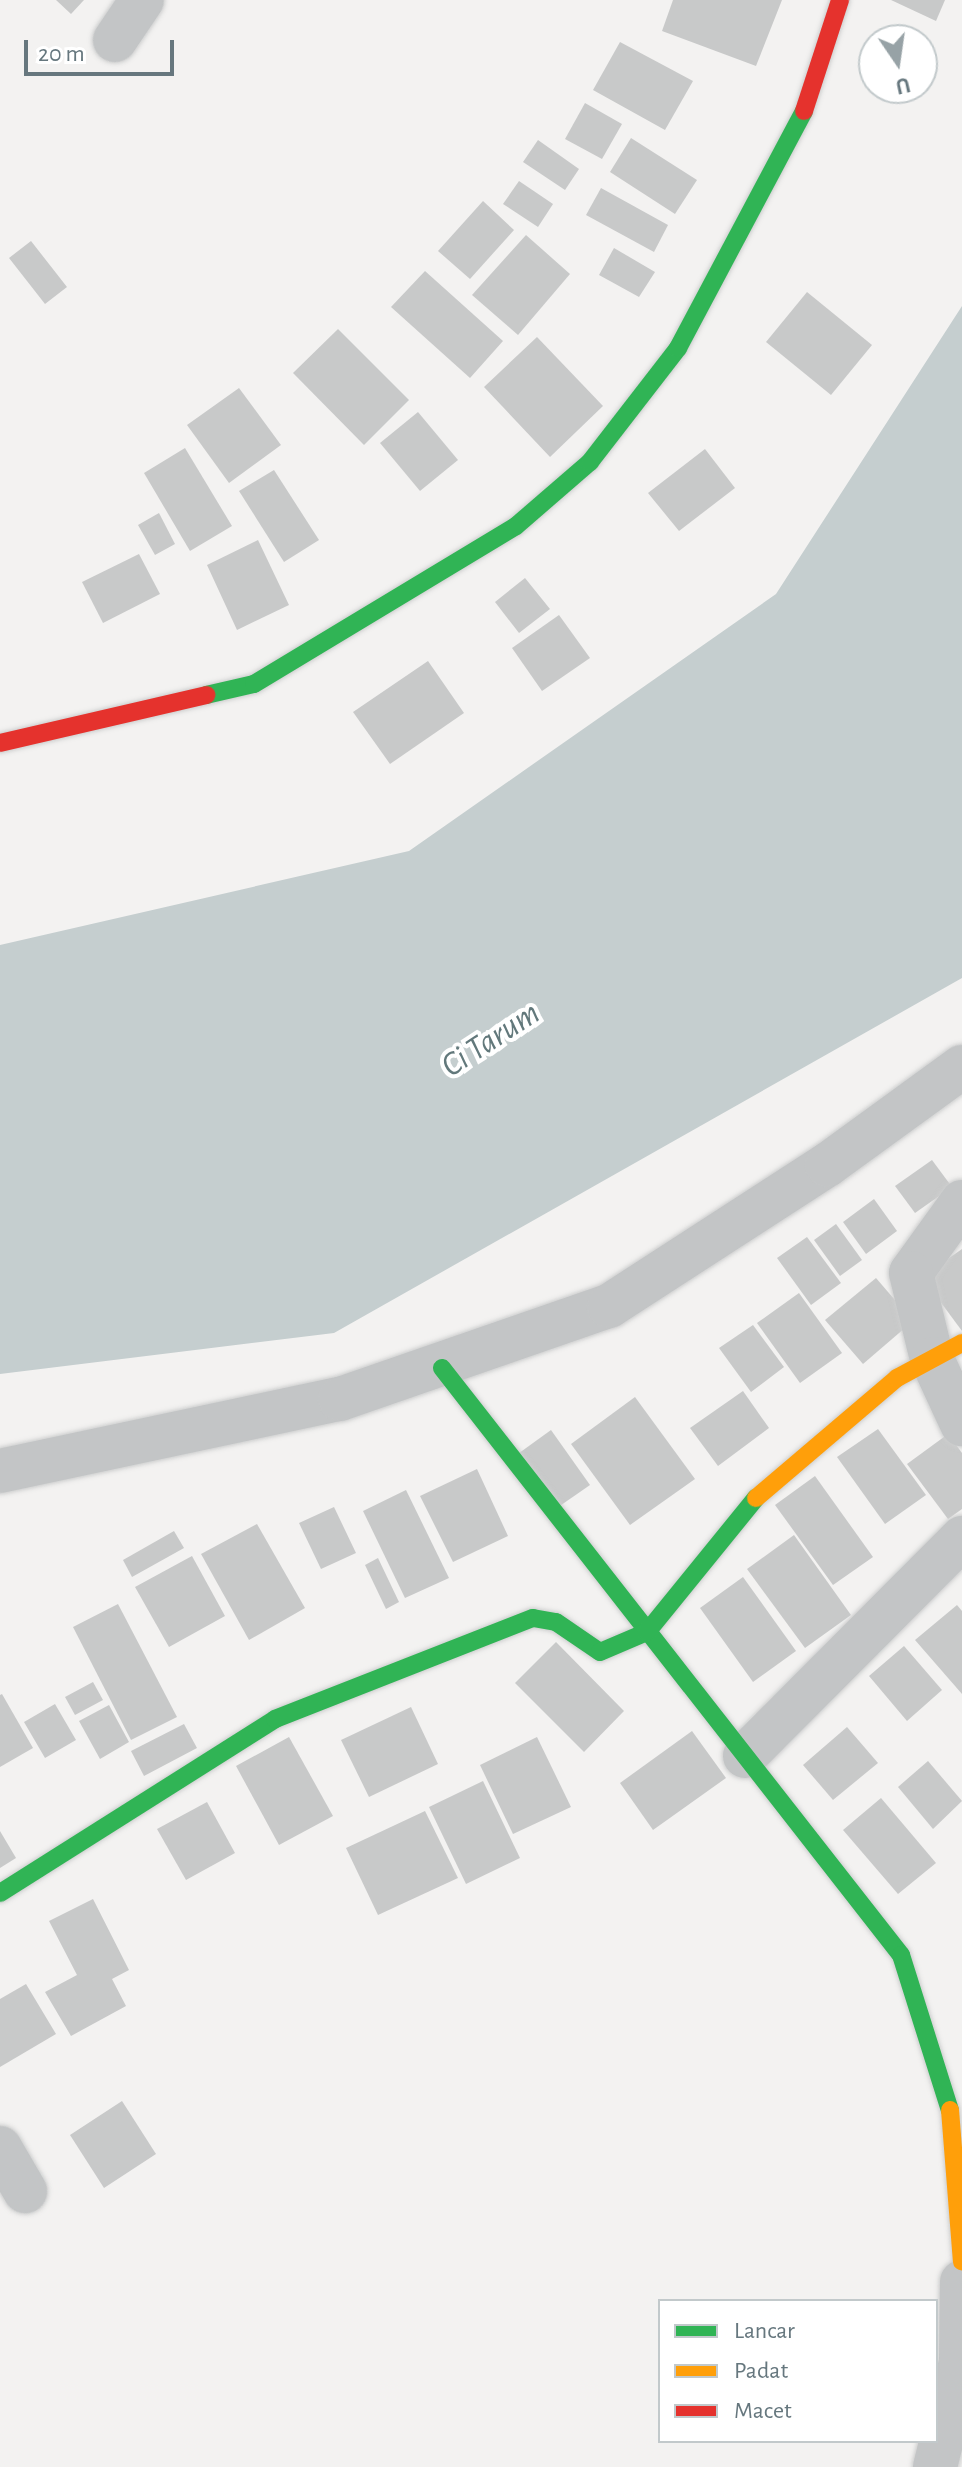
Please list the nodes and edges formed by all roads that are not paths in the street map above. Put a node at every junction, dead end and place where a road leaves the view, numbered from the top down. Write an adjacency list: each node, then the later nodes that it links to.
1 (142, 0): 3 (street)
2 (832, 3): 4 (street)
3 (115, 40)
4 (0, 743)
5 (962, 1067): 8 (street)
6 (962, 1202): 7 (street)
7 (947, 1351): 9 (street); 12 (street)
8 (442, 1368): 10 (street); 12 (street)
9 (962, 1424)
10 (0, 1471)
11 (962, 1538): 13 (street)
12 (647, 1632): 13 (street); 14 (street)
13 (745, 1756): 17 (street)
14 (0, 1893)
15 (0, 2148): 16 (street)
16 (25, 2191)
17 (962, 2262)
18 (962, 2282): 19 (street)
19 (935, 2467)

